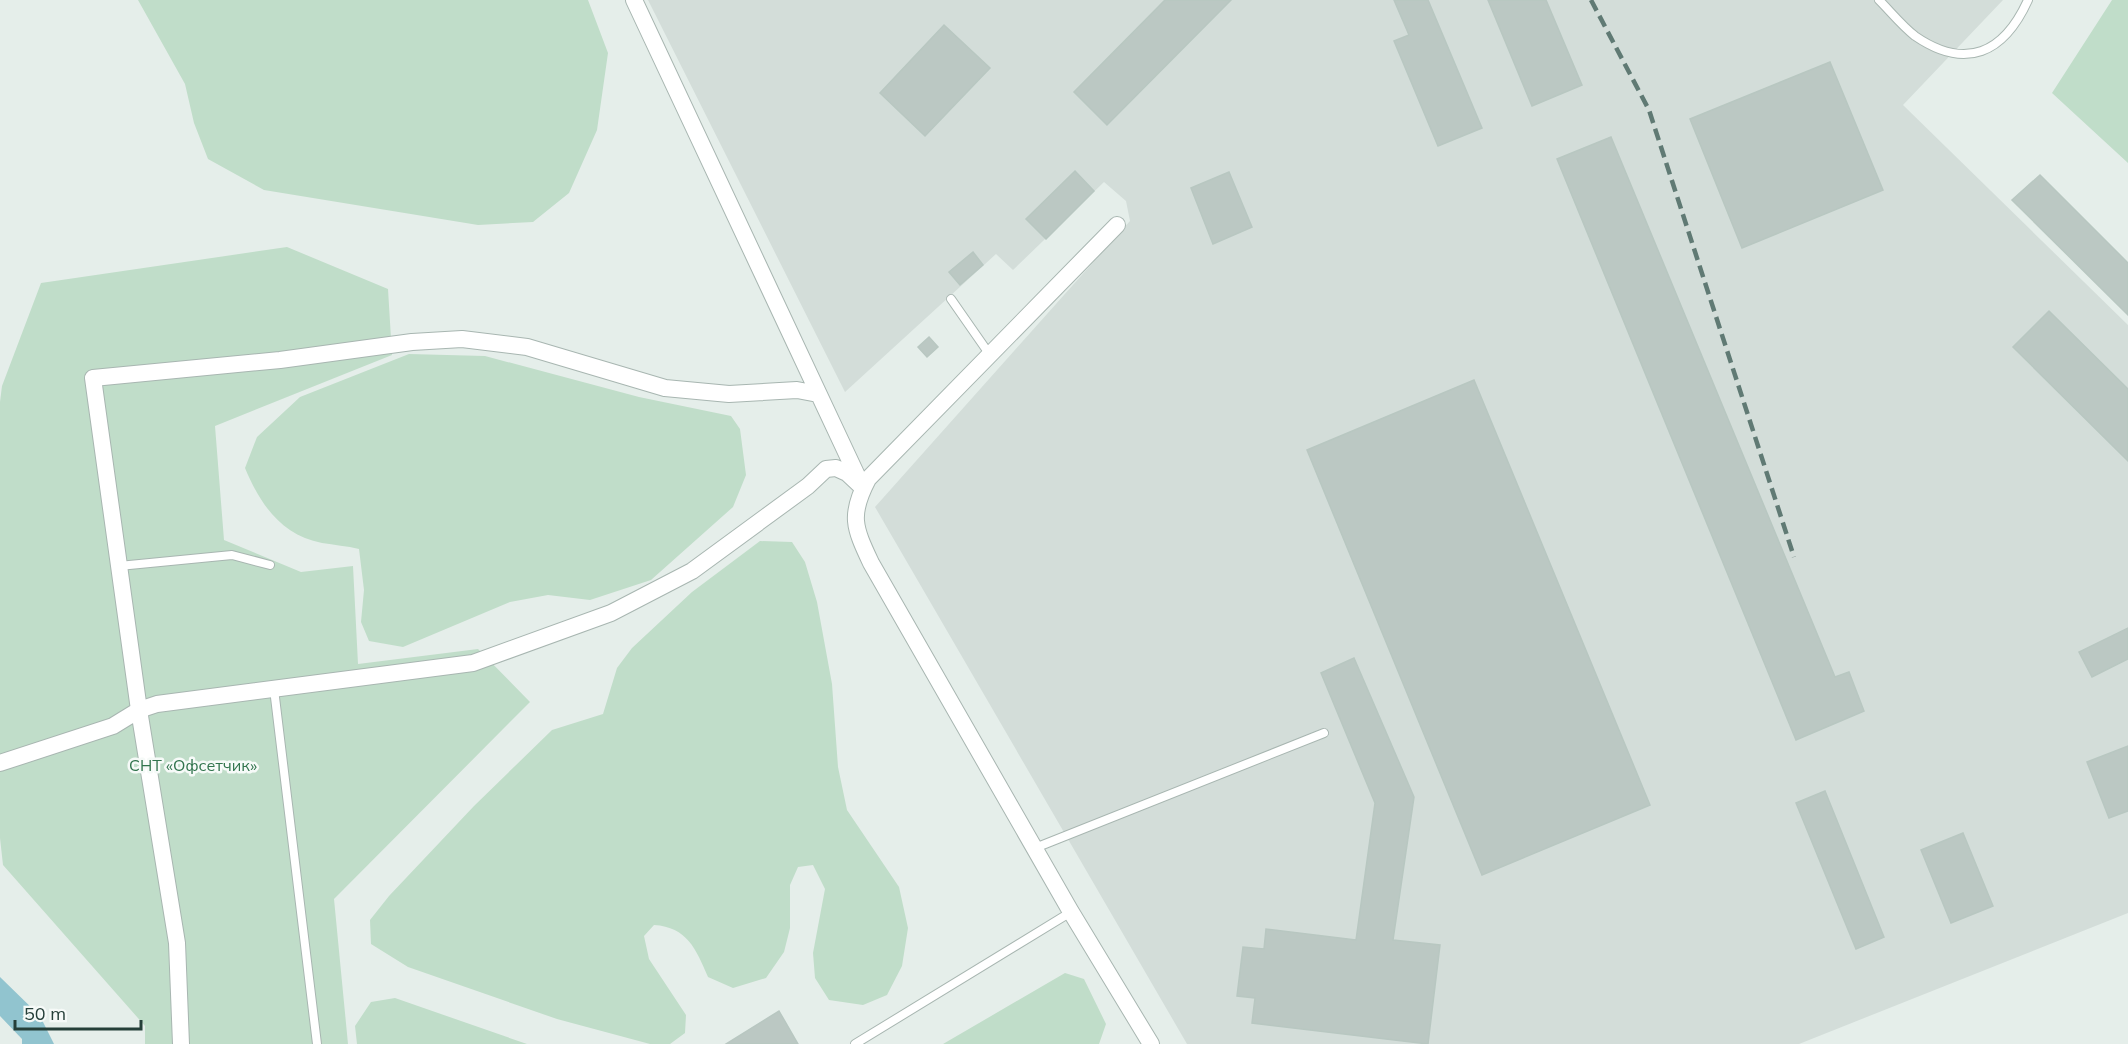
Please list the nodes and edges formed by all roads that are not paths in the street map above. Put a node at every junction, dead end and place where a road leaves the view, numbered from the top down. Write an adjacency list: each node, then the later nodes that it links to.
1 (634, 0): 7 (street)
2 (1879, 0): 3 (lane)
3 (2028, 0)
4 (1117, 225): 6 (street)
5 (951, 299): 6 (lane)
6 (990, 355): 8 (street)
7 (818, 394): 8 (street); 10 (street)
8 (863, 488): 11 (street); 15 (street)
9 (270, 565): 10 (lane)
10 (119, 566): 12 (street)
11 (274, 689): 12 (street); 18 (lane)
12 (139, 710): 14 (street); 17 (street)
13 (1324, 733): 15 (lane)
14 (0, 763)
15 (1035, 848): 16 (street)
16 (1071, 912): 19 (lane); 20 (street)
17 (181, 1044)
18 (317, 1044)
19 (855, 1044)
20 (1151, 1044)

